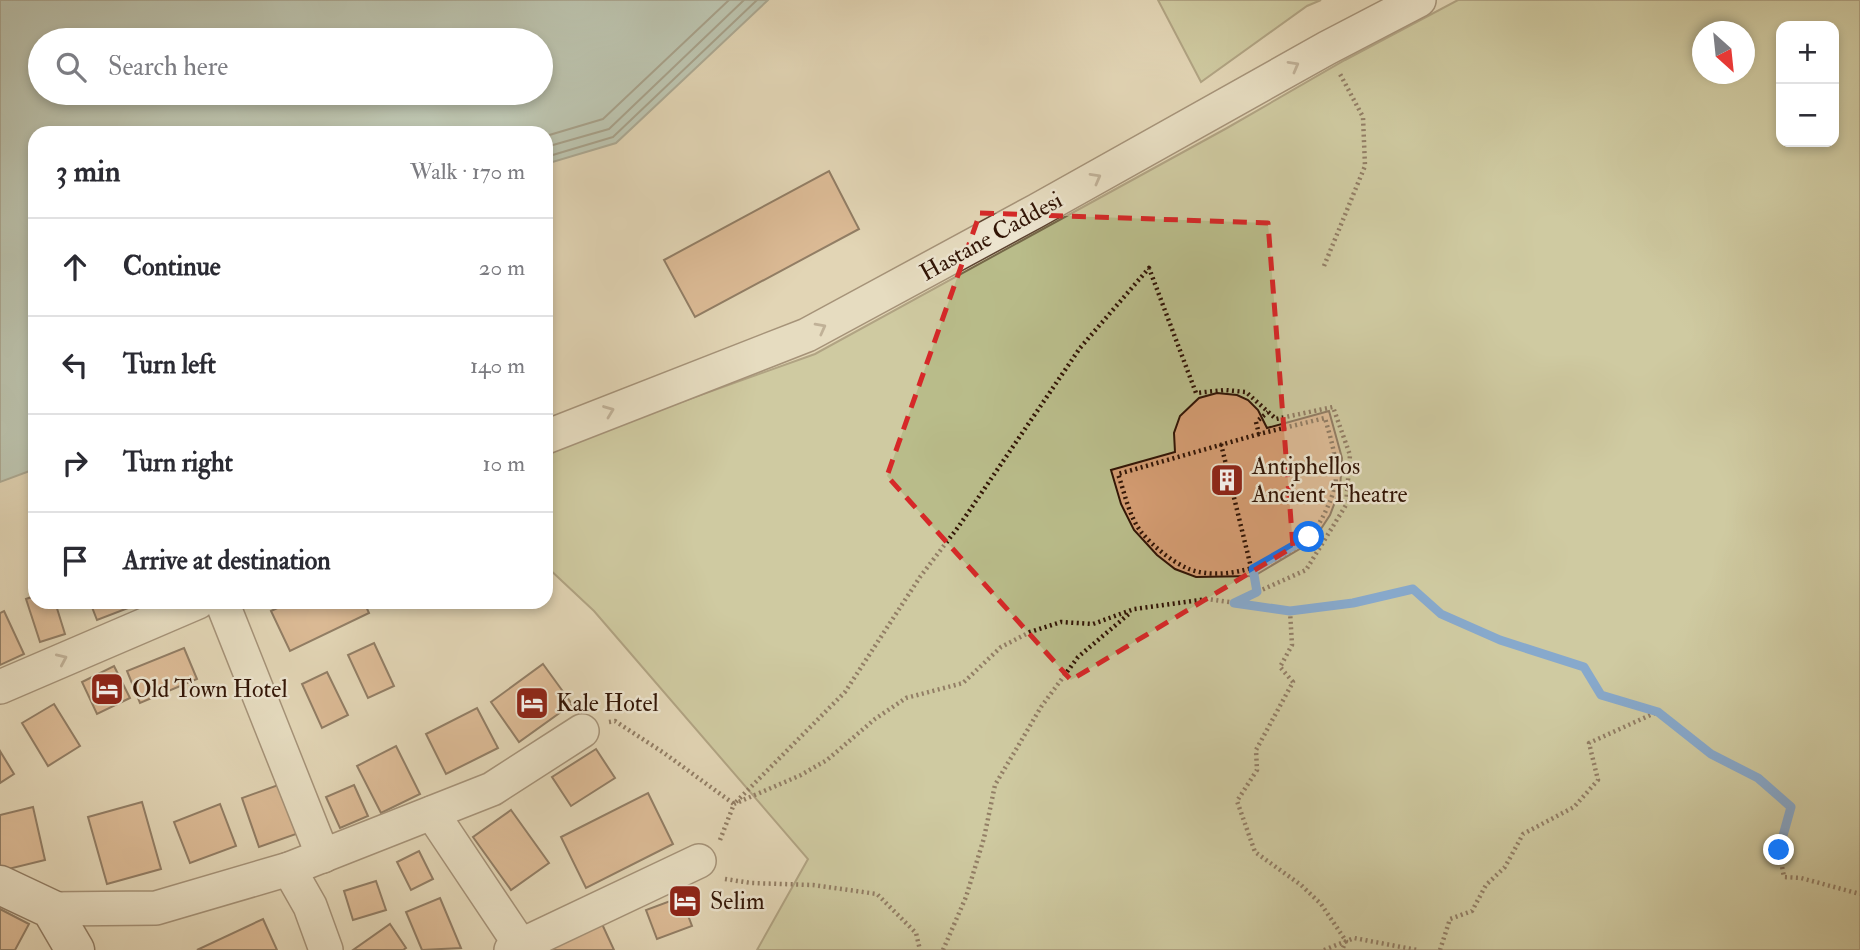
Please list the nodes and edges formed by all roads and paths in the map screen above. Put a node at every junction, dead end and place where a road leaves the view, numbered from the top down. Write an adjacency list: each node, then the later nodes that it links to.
1 (1419, 0): 2 (street, Hastane Caddesi)
2 (1327, 48): 3 (path); 5 (street, Hastane Caddesi, one-way to 2)
3 (1324, 266)
4 (1268, 412): 6 (path); 9 (path); 19 (path)
5 (553, 434)
6 (1259, 434): 7 (path); 8 (path)
7 (1221, 444): 8 (path); 8 (path)
8 (1253, 569): 9 (path)
9 (1257, 592): 10 (path)
10 (1234, 603): 13 (path); 14 (path)
11 (182, 609): 15 (street, one-way to 11)
12 (225, 609): 21 (street)
13 (1134, 610): 19 (path); 32 (path)
14 (1290, 611): 16 (path); 27 (path)
15 (0, 687)
16 (1658, 712): 25 (path); 36 (path)
17 (615, 721): 19 (path)
18 (582, 731): 20 (street)
19 (734, 804): 22 (path)
20 (432, 813): 21 (street); 28 (street)
21 (323, 856): 23 (street)
22 (699, 861): 28 (street); 31 (path)
23 (289, 869): 26 (street); 30 (street)
24 (0, 885): 26 (main road)
25 (1860, 894)
26 (51, 909): 29 (main road)
27 (1346, 941): 33 (path); 34 (path); 35 (path)
28 (516, 948)
29 (75, 950)
30 (326, 950)
31 (920, 950)
32 (943, 950)
33 (1324, 950)
34 (1342, 950)
35 (1417, 950)
36 (1440, 950)

